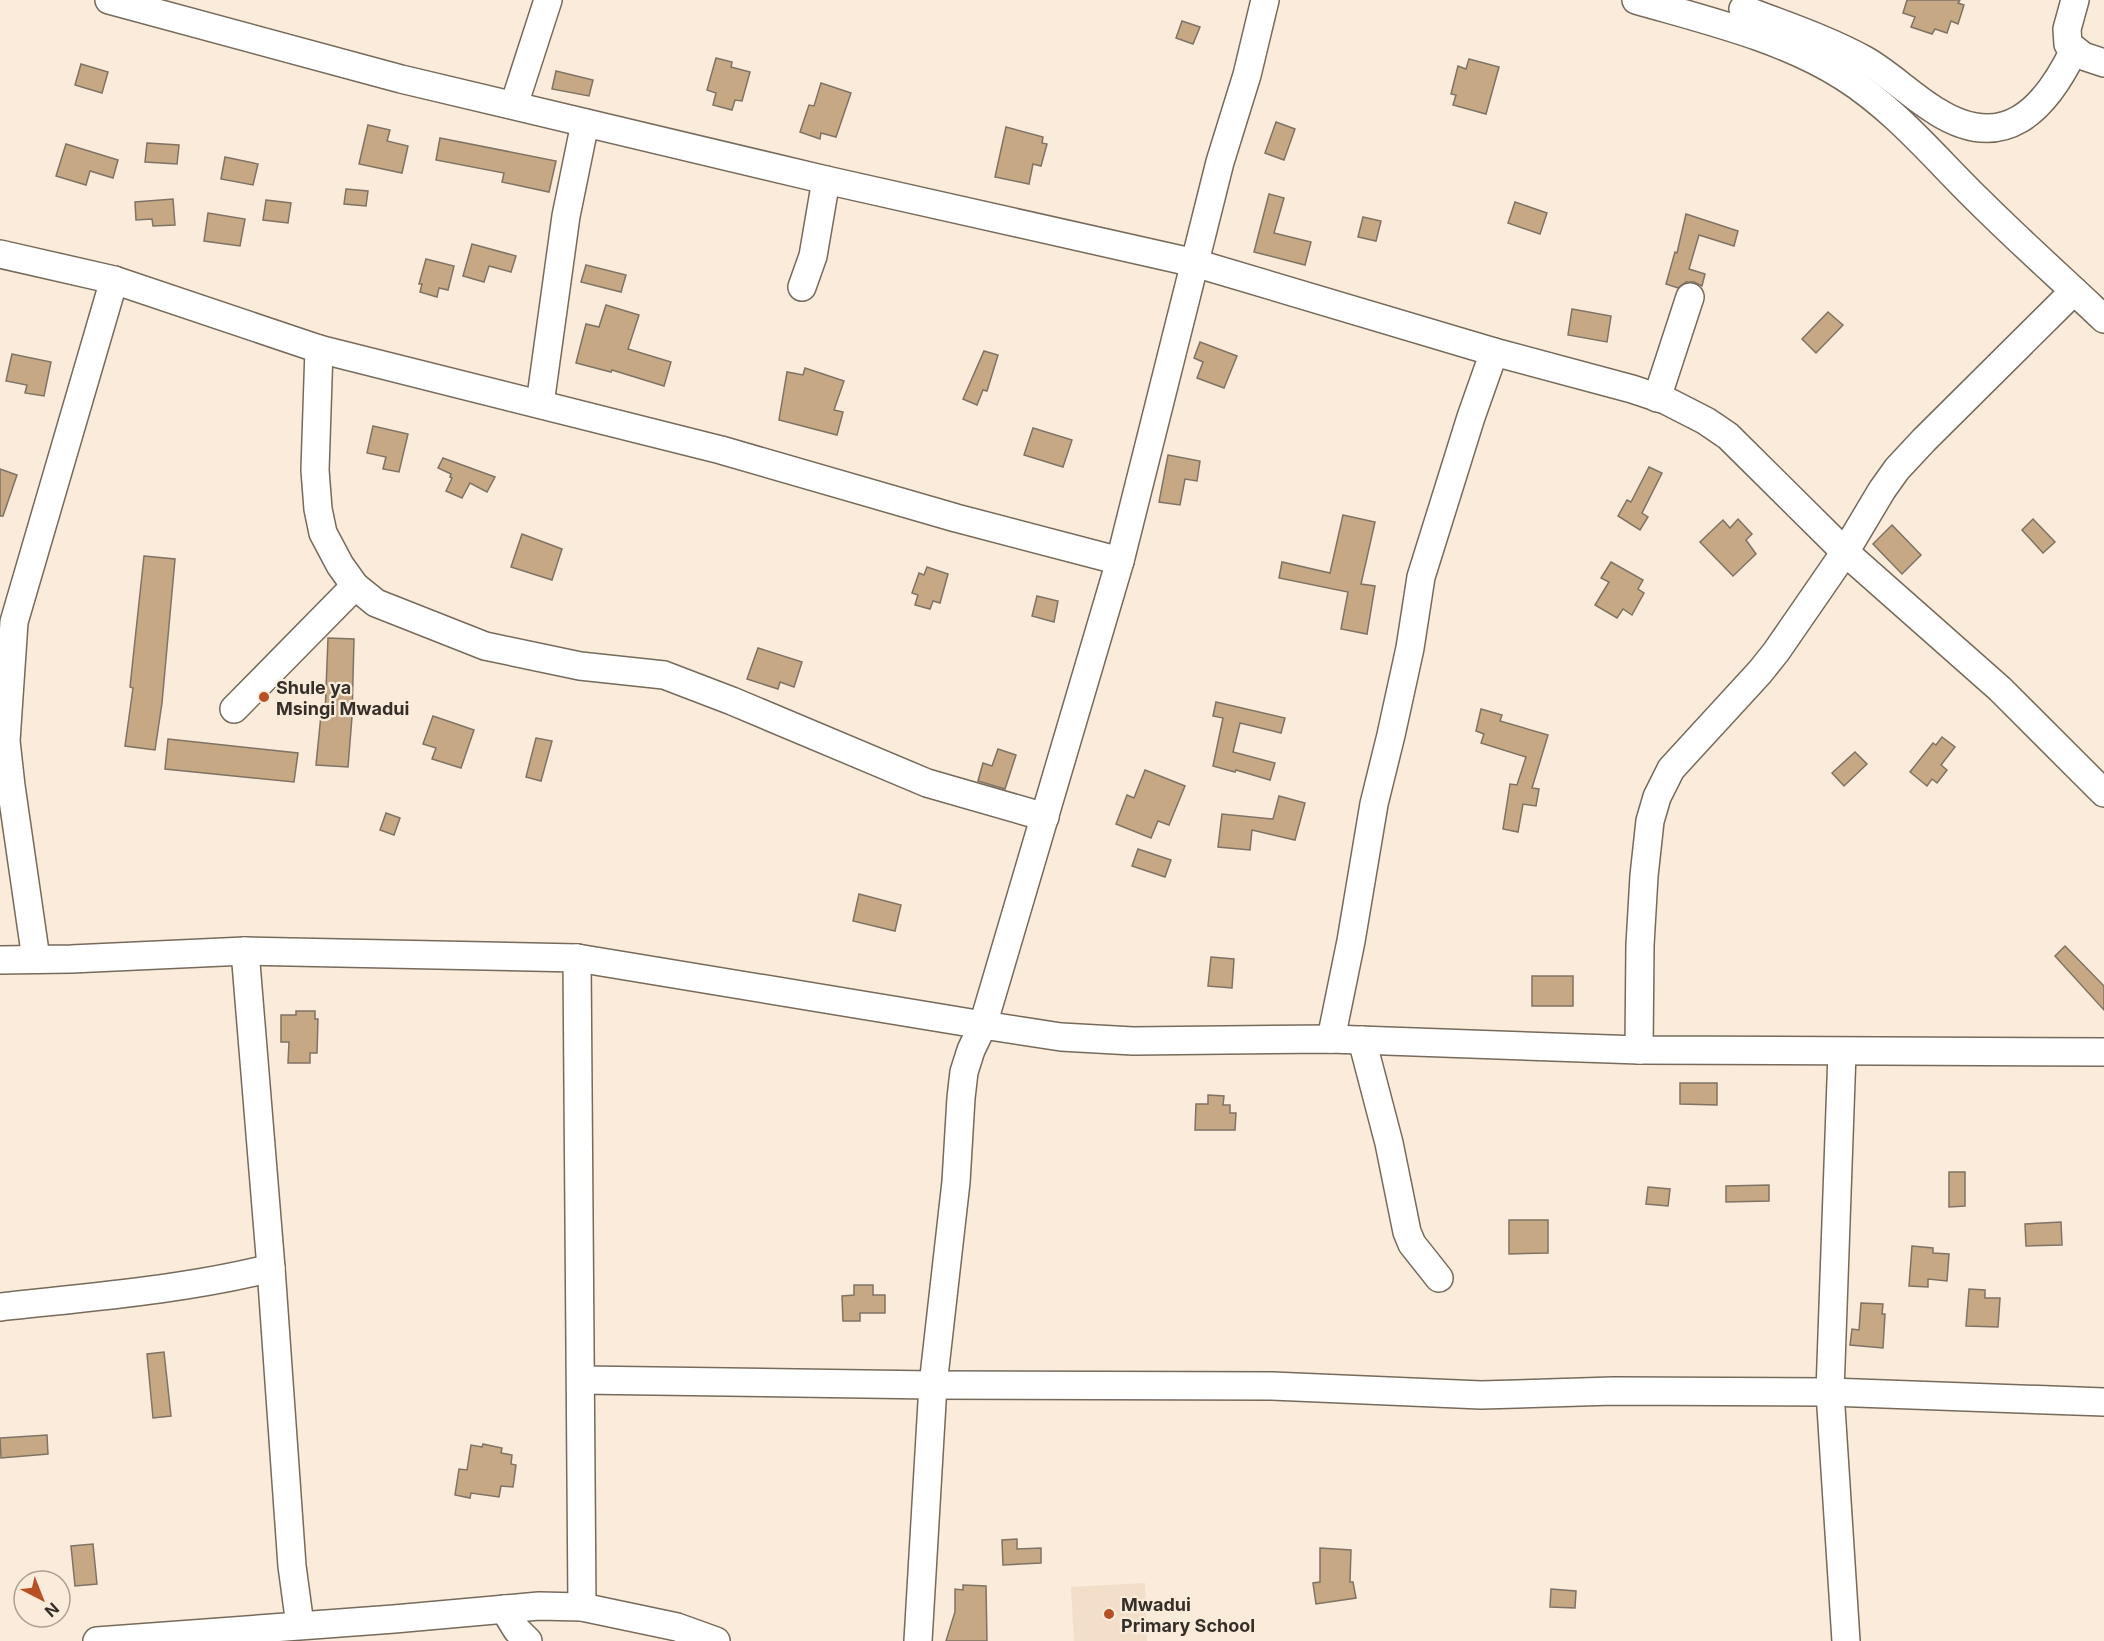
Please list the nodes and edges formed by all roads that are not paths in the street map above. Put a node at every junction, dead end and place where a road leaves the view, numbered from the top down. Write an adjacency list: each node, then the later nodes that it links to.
1 (109, 0): 9 (street)
2 (548, 0): 9 (street)
3 (1265, 0): 13 (street)
4 (1636, 0): 6 (street)
5 (2075, 0): 7 (street)
6 (1742, 13): 7 (street); 16 (street)
7 (2074, 50): 8 (street)
8 (2104, 63)
9 (514, 105): 10 (street)
10 (585, 123): 11 (street); 22 (street)
11 (826, 180): 13 (street); 15 (street)
12 (0, 254): 14 (street)
13 (1195, 263): 20 (street); 24 (street)
14 (114, 280): 19 (street); 26 (street)
15 (802, 287)
16 (2074, 291): 18 (street); 23 (street)
17 (1690, 297): 21 (street)
18 (2104, 319)
19 (320, 349): 22 (street); 25 (street)
20 (1494, 352): 21 (street); 35 (street)
21 (1657, 398): 23 (street)
22 (540, 404): 24 (street)
23 (1845, 552): 28 (street); 37 (street)
24 (1120, 561): 29 (street)
25 (355, 586): 27 (street); 29 (street)
26 (7, 622): 32 (street)
27 (234, 709)
28 (2104, 793)
29 (1045, 818): 34 (street)
30 (245, 951): 31 (street); 32 (street); 40 (street)
31 (577, 958): 34 (street); 43 (street)
32 (36, 959): 33 (street)
33 (0, 960)
34 (983, 1025): 35 (street); 44 (street)
35 (1331, 1039): 36 (street)
36 (1362, 1040): 37 (street); 41 (street)
37 (1639, 1050): 38 (street)
38 (1842, 1052): 39 (street); 45 (street)
39 (2104, 1052)
40 (271, 1269): 42 (street); 50 (street)
41 (1439, 1278)
42 (0, 1307)
43 (581, 1380): 44 (street); 47 (street)
44 (933, 1385): 45 (street); 54 (street)
45 (1830, 1392): 46 (street); 55 (street)
46 (2104, 1402)
47 (582, 1607): 48 (street); 53 (street)
48 (504, 1610): 49 (street); 52 (street)
49 (401, 1630): 50 (street)
50 (285, 1631): 51 (street)
51 (98, 1641)
52 (528, 1641)
53 (716, 1641)
54 (918, 1641)
55 (1846, 1641)

